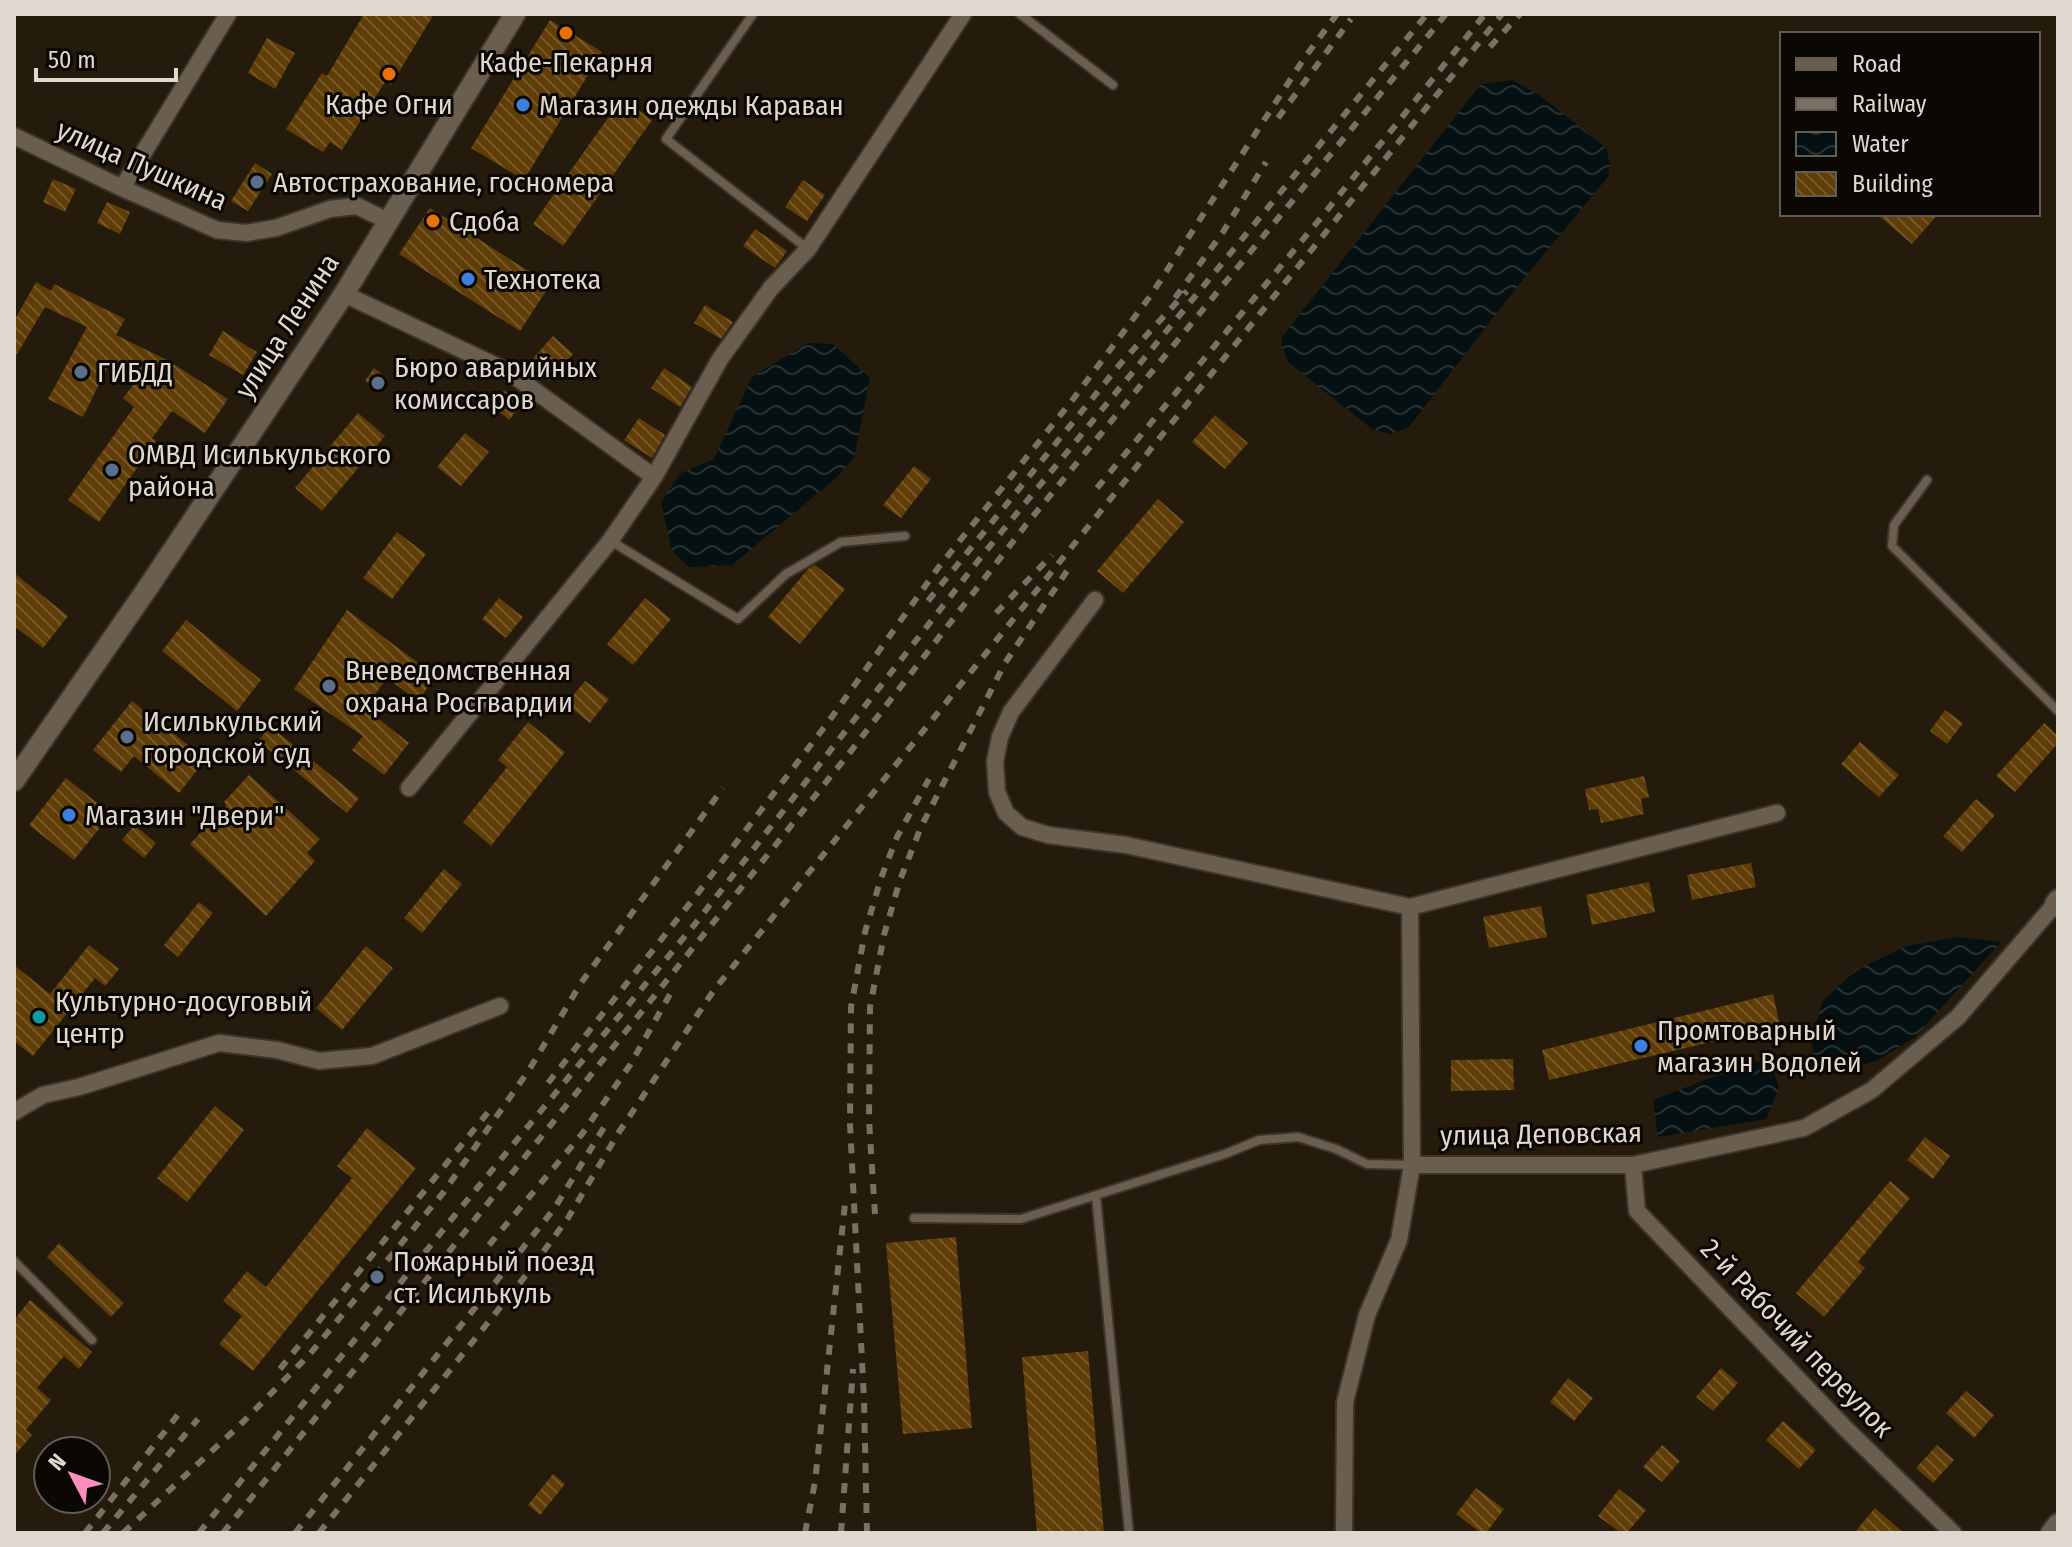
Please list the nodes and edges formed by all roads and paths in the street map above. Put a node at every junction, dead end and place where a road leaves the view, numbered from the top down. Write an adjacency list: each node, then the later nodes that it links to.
1 (228, 14): 8 (street)
2 (515, 14): 9 (street, улица Ленина)
3 (753, 14): 10 (lane)
4 (963, 14): 10 (street)
5 (1020, 14): 6 (lane)
6 (1113, 85)
7 (14, 136): 8 (street, улица Пушкина)
8 (122, 188): 9 (street, улица Пушкина)
9 (388, 221): 11 (street, улица Ленина)
10 (808, 249): 12 (street)
11 (344, 294): 12 (street); 18 (street, улица Ленина)
12 (654, 477): 15 (street)
13 (1927, 480): 17 (lane)
14 (905, 536): 15 (lane)
15 (610, 541): 19 (street)
16 (1095, 600): 22 (street)
17 (2058, 711)
18 (14, 781)
19 (409, 788)
20 (1777, 813): 22 (street)
21 (2057, 904): 26 (street, улица Деповская)
22 (1410, 907): 25 (street)
23 (500, 1006): 24 (street)
24 (14, 1112)
25 (1412, 1165): 26 (street, улица Деповская); 27 (lane); 33 (street)
26 (1633, 1165): 34 (street, 2-й Рабочий переулок)
27 (1096, 1196): 28 (lane); 32 (lane)
28 (914, 1218)
29 (14, 1261): 30 (lane)
30 (92, 1340)
31 (2058, 1524): 35 (street)
32 (1129, 1533)
33 (1344, 1533)
34 (1953, 1533)
35 (2051, 1533)

